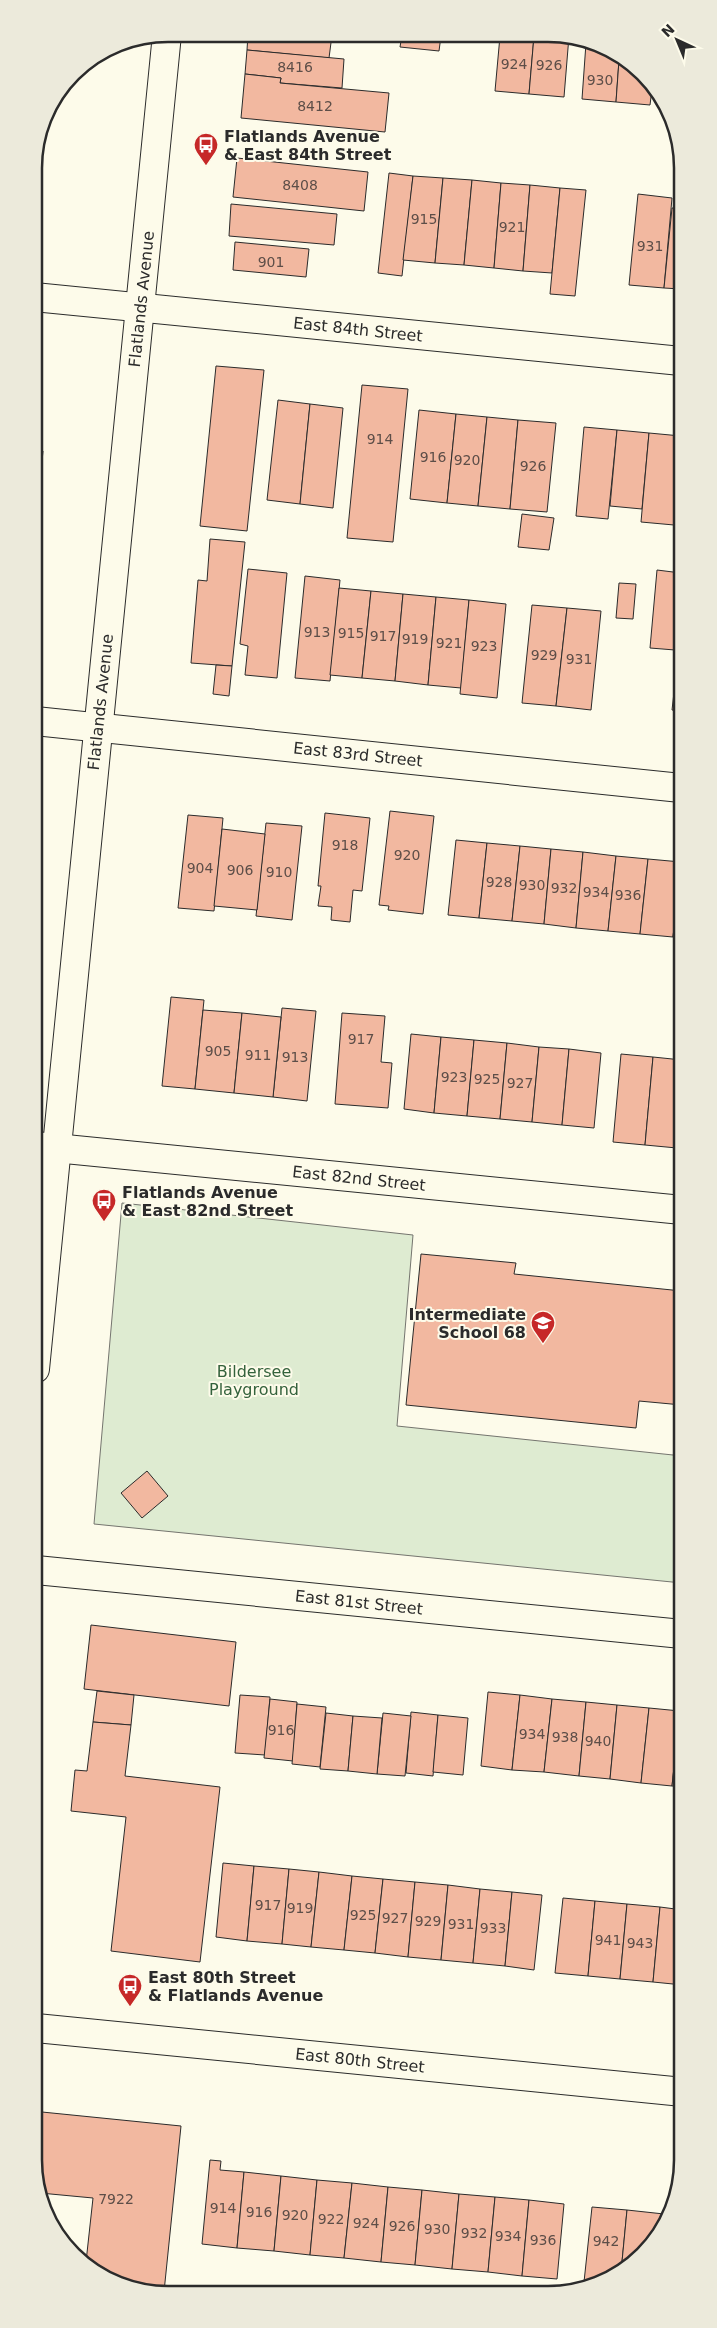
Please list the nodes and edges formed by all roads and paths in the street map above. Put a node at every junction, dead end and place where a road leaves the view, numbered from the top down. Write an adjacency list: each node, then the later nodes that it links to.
1 (166, 43): 3 (street, Flatlands Avenue)
2 (43, 298): 3 (street, East 84th Street)
3 (140, 308): 4 (street, East 84th Street); 6 (street, Flatlands Avenue)
4 (674, 360)
5 (43, 722): 6 (street, East 83rd Street)
6 (97, 727): 7 (street, East 83rd Street); 8 (street, Flatlands Avenue)
7 (674, 787)
8 (47, 1147): 9 (street, East 82nd Street); 10 (street, Flatlands Avenue)
9 (674, 1209)
10 (42, 1231)
11 (42, 1571): 12 (street, East 81st Street)
12 (674, 1633)
13 (42, 2029): 14 (street, East 80th Street)
14 (674, 2091)

